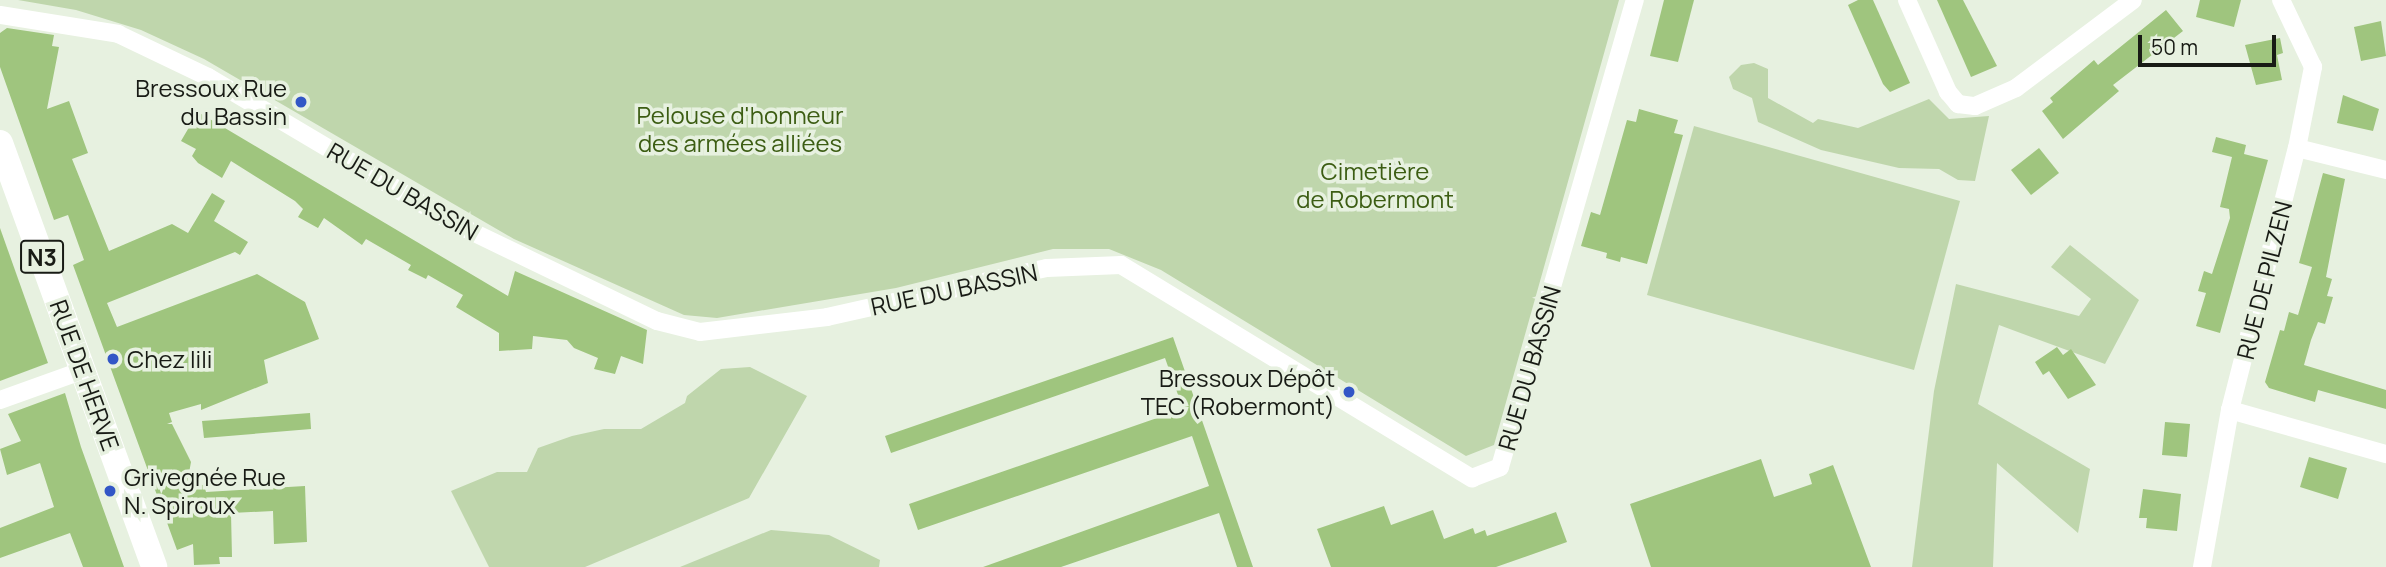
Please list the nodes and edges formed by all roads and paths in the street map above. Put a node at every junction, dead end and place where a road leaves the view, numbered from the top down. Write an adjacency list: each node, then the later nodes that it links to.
1 (1635, 0): 5 (street, RUE DU BASSIN)
2 (1907, 0): 3 (street)
3 (2133, 0)
4 (2281, 0): 7 (street, RUE DE PILZEN)
5 (0, 15)
6 (0, 143): 9 (main road, RUE DE HERVE / N3)
7 (2297, 148): 8 (street); 11 (street, RUE DE PILZEN)
8 (2386, 170)
9 (83, 370): 10 (street); 13 (main road, RUE DE HERVE / N3)
10 (0, 400)
11 (2230, 410): 12 (street); 14 (street, RUE DE PILZEN)
12 (2386, 454)
13 (154, 567)
14 (2202, 567)

